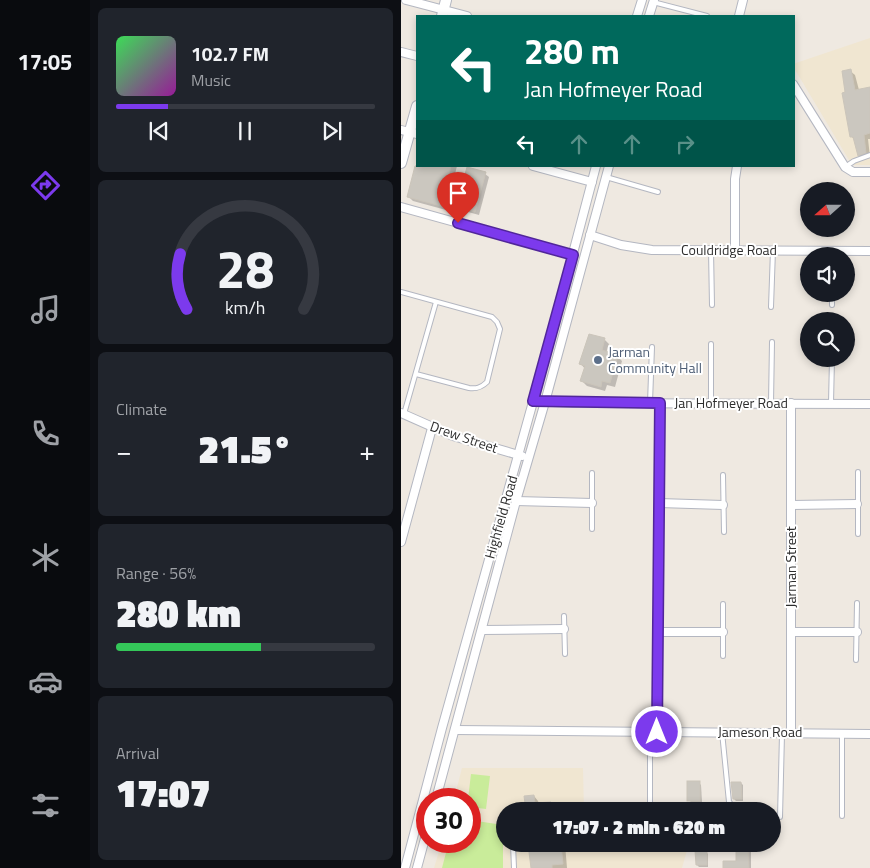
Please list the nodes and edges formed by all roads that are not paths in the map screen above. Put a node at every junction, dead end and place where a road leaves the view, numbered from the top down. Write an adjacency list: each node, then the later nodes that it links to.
1 (406, 0): 5 (street)
2 (642, 0): 7 (street)
3 (743, 0): 10 (street)
4 (653, 1): 8 (street); 9 (lane)
5 (444, 9): 6 (street)
6 (464, 15)
7 (637, 15)
8 (649, 15)
9 (703, 15)
10 (739, 15)
11 (401, 52): 12 (street)
12 (416, 56)
13 (795, 87): 21 (street)
14 (416, 109): 15 (street)
15 (409, 132): 17 (street)
16 (870, 155): 21 (lane)
17 (401, 163)
18 (596, 167): 25 (street, Highfield Road)
19 (609, 167): 24 (street, Highfield Road)
20 (737, 167): 30 (street)
21 (845, 167): 23 (street)
22 (544, 168): 25 (street)
23 (870, 172)
24 (606, 177): 26 (lane); 28 (street, Highfield Road)
25 (592, 182): 35 (street, Highfield Road)
26 (658, 192)
27 (401, 208): 35 (street)
28 (590, 235): 29 (street, Couldridge Road); 46 (street, Highfield Road)
29 (711, 250): 30 (street, Couldridge Road); 38 (lane)
30 (735, 250): 31 (street, Couldridge Road)
31 (773, 250): 32 (street, Couldridge Road); 39 (lane)
32 (800, 251)
33 (870, 251): 34 (street, Couldridge Road)
34 (855, 252)
35 (573, 255): 45 (street, Highfield Road)
36 (401, 292): 37 (lane)
37 (436, 302): 44 (lane); 44 (lane)
38 (712, 304)
39 (771, 307)
40 (772, 342): 50 (lane)
41 (711, 344): 49 (lane)
42 (652, 347): 47 (lane)
43 (832, 367): 52 (lane)
44 (416, 374): 54 (lane)
45 (533, 401): 46 (street, Jan Hofmeyer Road); 56 (street, Highfield Road)
46 (545, 402): 47 (street, Jan Hofmeyer Road); 57 (street, Highfield Road)
47 (650, 403): 48 (street, Jan Hofmeyer Road)
48 (660, 403): 49 (street, Jan Hofmeyer Road); 63 (street)
49 (711, 403): 50 (street, Jan Hofmeyer Road)
50 (771, 403): 51 (street, Jan Hofmeyer Road)
51 (791, 403): 52 (street, Jan Hofmeyer Road); 66 (street, Jarman Street)
52 (831, 404): 53 (street, Jan Hofmeyer Road)
53 (870, 404)
54 (402, 413): 55 (street, Drew Street)
55 (432, 428): 56 (street, Drew Street); 70 (street)
56 (519, 455): 57 (street, Drew Street); 96 (street, Highfield Road)
57 (529, 458): 61 (street, Highfield Road)
58 (858, 472): 64 (lane)
59 (592, 473): 62 (lane)
60 (723, 475): 65 (lane)
61 (516, 501): 62 (street); 74 (street, Highfield Road)
62 (592, 503): 67 (lane)
63 (659, 503): 65 (street); 76 (street)
64 (857, 504): 66 (street); 69 (lane)
65 (723, 505): 68 (lane)
66 (792, 505): 78 (street, Jarman Street)
67 (592, 529)
68 (723, 532)
69 (858, 534)
70 (401, 542)
71 (857, 603): 79 (lane)
72 (723, 604): 77 (lane)
73 (564, 616): 75 (lane)
74 (482, 630): 75 (street); 83 (street, Highfield Road)
75 (564, 630): 80 (lane)
76 (658, 632): 77 (street); 84 (street)
77 (723, 632): 81 (lane)
78 (791, 632): 79 (street); 87 (street, Jarman Street)
79 (857, 632): 82 (lane)
80 (565, 654)
81 (723, 656)
82 (856, 660)
83 (455, 730): 84 (street, Jameson Road); 90 (street, Highfield Road)
84 (654, 732): 85 (street, Jameson Road); 91 (lane)
85 (722, 732): 86 (street, Jameson Road); 92 (lane)
86 (782, 732): 87 (street, Jameson Road); 93 (lane)
87 (791, 732): 88 (street, Jameson Road)
88 (842, 733): 89 (street, Jameson Road); 94 (lane)
89 (870, 734)
90 (439, 788)
91 (650, 802)
92 (729, 802)
93 (780, 802)
94 (842, 816)
95 (513, 852): 101 (lane)
96 (405, 853): 98 (street); 99 (street, Highfield Road)
97 (421, 853): 98 (street)
98 (420, 858): 100 (street)
99 (405, 868)
100 (417, 868)
101 (514, 868)

